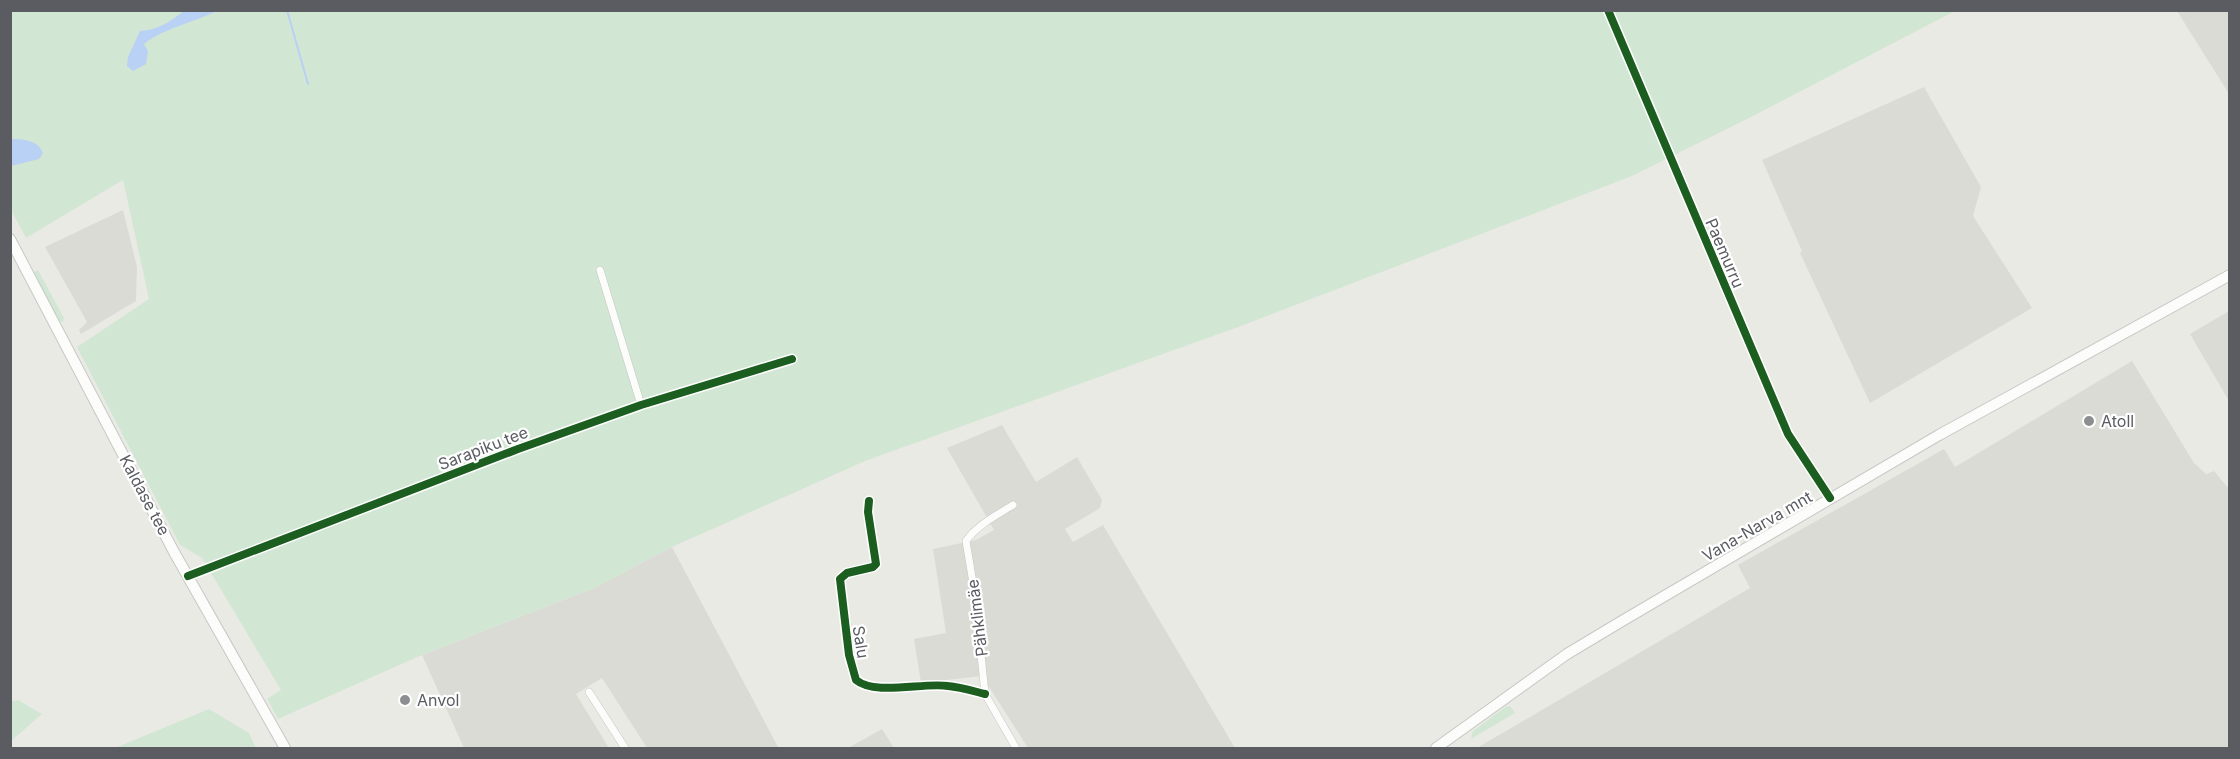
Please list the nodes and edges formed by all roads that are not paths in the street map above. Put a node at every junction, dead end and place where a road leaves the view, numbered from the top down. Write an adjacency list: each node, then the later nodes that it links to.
1 (1608, 10): 7 (street, Paemurru)
2 (10, 239): 10 (main road, Kaldase tee)
3 (600, 270): 6 (street)
4 (2229, 275): 7 (main road, Vana-Narva mnt)
5 (792, 359): 6 (street, Sarapiku tee)
6 (641, 405): 10 (street, Sarapiku tee)
7 (1830, 498): 16 (main road, Vana-Narva mnt)
8 (869, 501): 12 (street, Salu)
9 (1014, 505): 12 (street, Pähklimäe)
10 (188, 576): 13 (main road, Kaldase tee)
11 (589, 692): 14 (street)
12 (985, 694): 15 (street, Pähklimäe)
13 (285, 748)
14 (625, 748)
15 (1016, 748)
16 (1436, 748)

